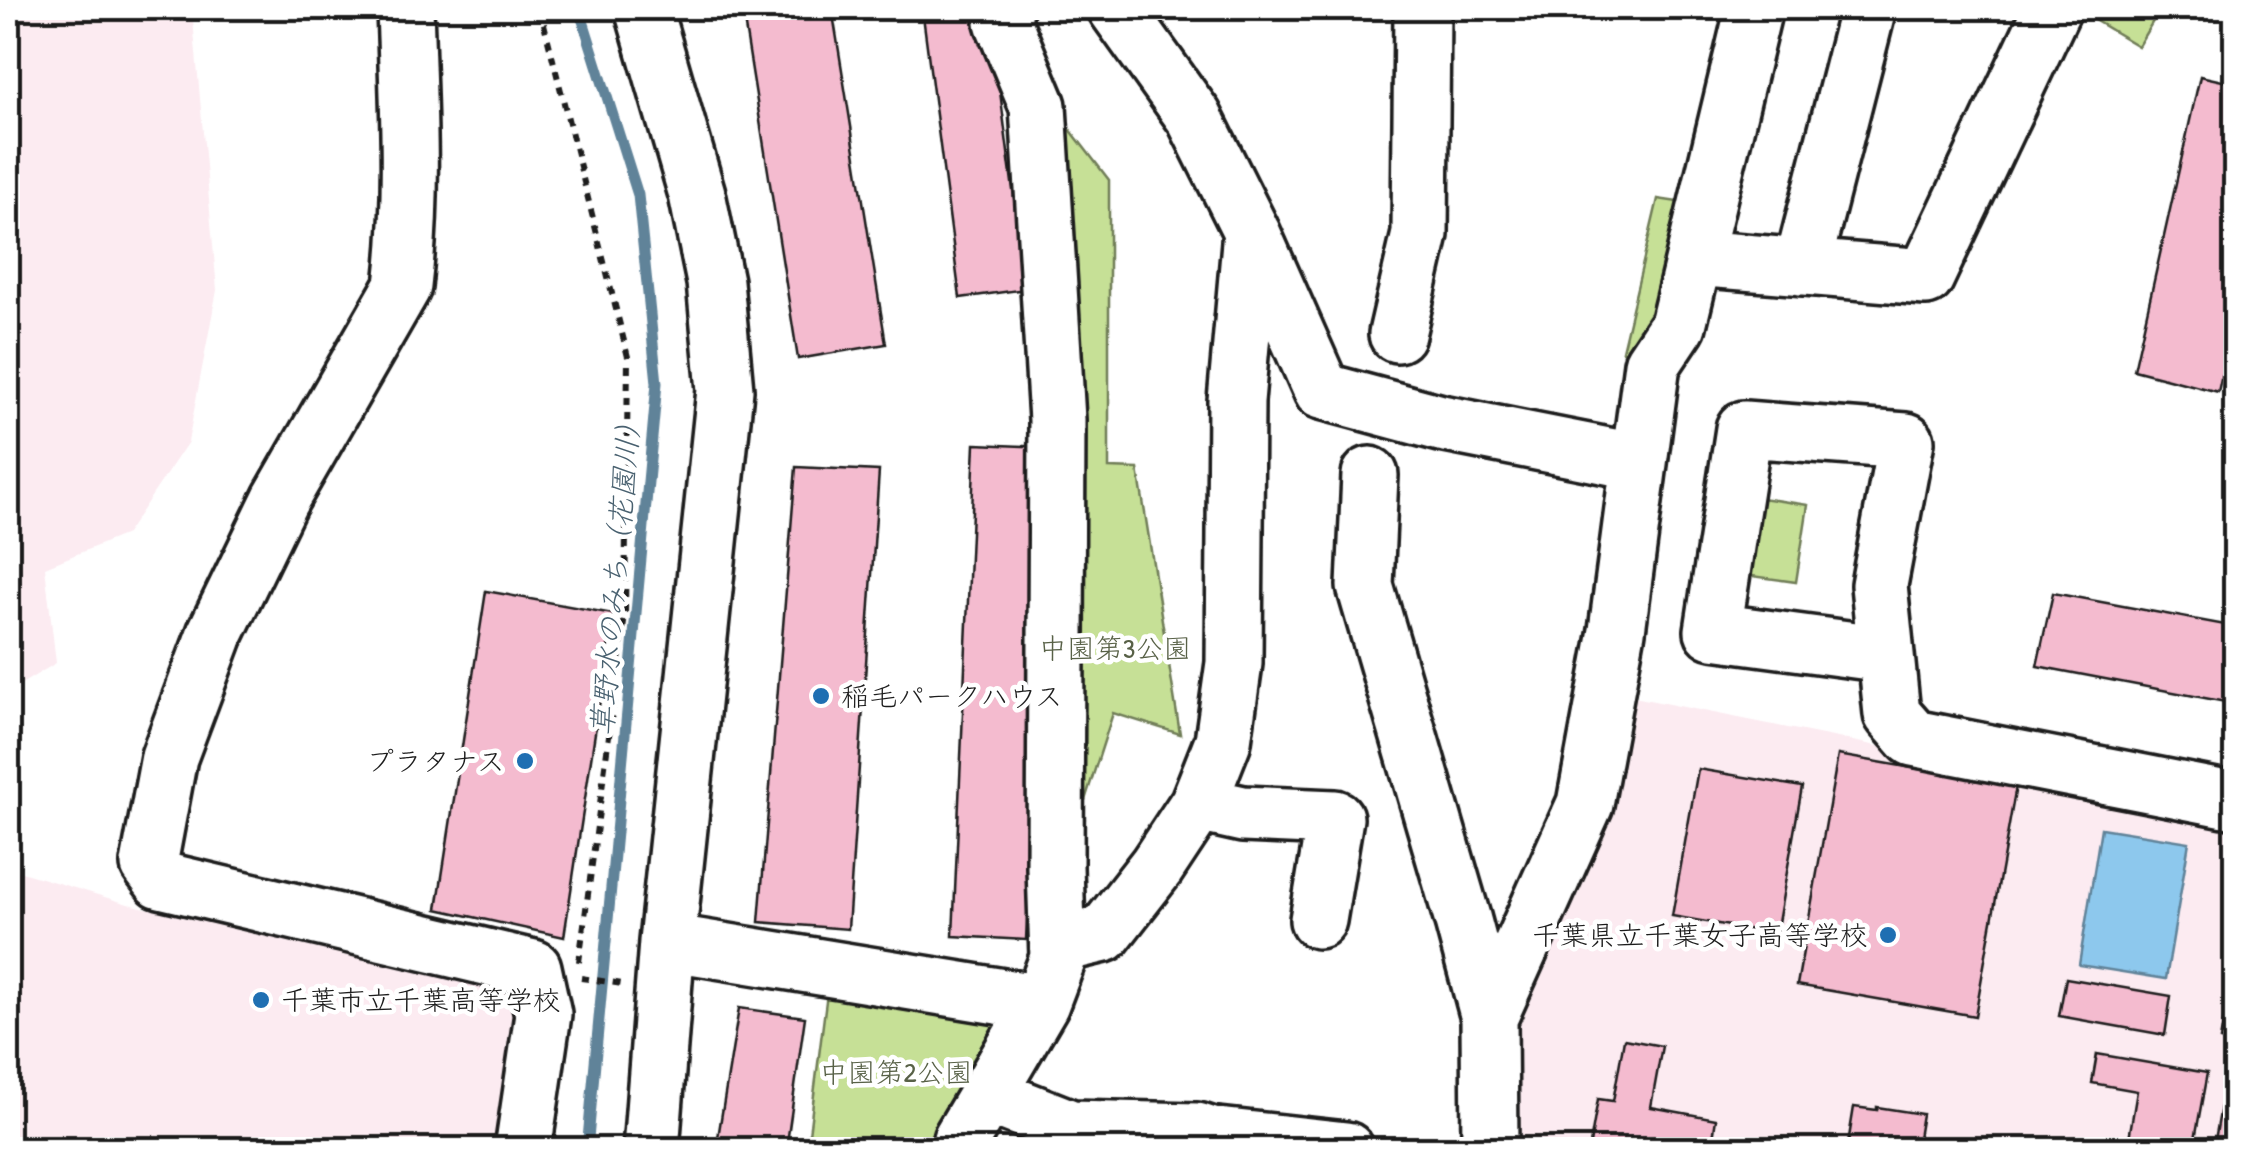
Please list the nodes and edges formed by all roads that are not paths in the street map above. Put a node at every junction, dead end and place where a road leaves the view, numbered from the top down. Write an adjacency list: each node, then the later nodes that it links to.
1 (405, 8): 25 (street)
2 (643, 8): 19 (street)
3 (1005, 8): 20 (street)
4 (1116, 8): 9 (street)
5 (1422, 8): 12 (street)
6 (1754, 8): 10 (street)
7 (1868, 8): 11 (street)
8 (2053, 8): 11 (street)
9 (1251, 230): 13 (street); 17 (street)
10 (1694, 258): 11 (street); 13 (street)
11 (1802, 267)
12 (1397, 334)
13 (1638, 462): 22 (street)
14 (1370, 474): 22 (street)
15 (1886, 654): 15 (street); 16 (street)
16 (2236, 801)
17 (1198, 804): 18 (street); 20 (street)
18 (1318, 920)
19 (667, 942): 21 (street); 26 (street)
20 (1058, 946): 21 (street)
21 (1042, 1003): 23 (street)
22 (1489, 1018): 29 (street)
23 (987, 1095): 24 (street); 27 (street)
24 (1198, 1140): 28 (street)
25 (523, 1150)
26 (651, 1150)
27 (958, 1150)
28 (1346, 1150)
29 (1490, 1150)

